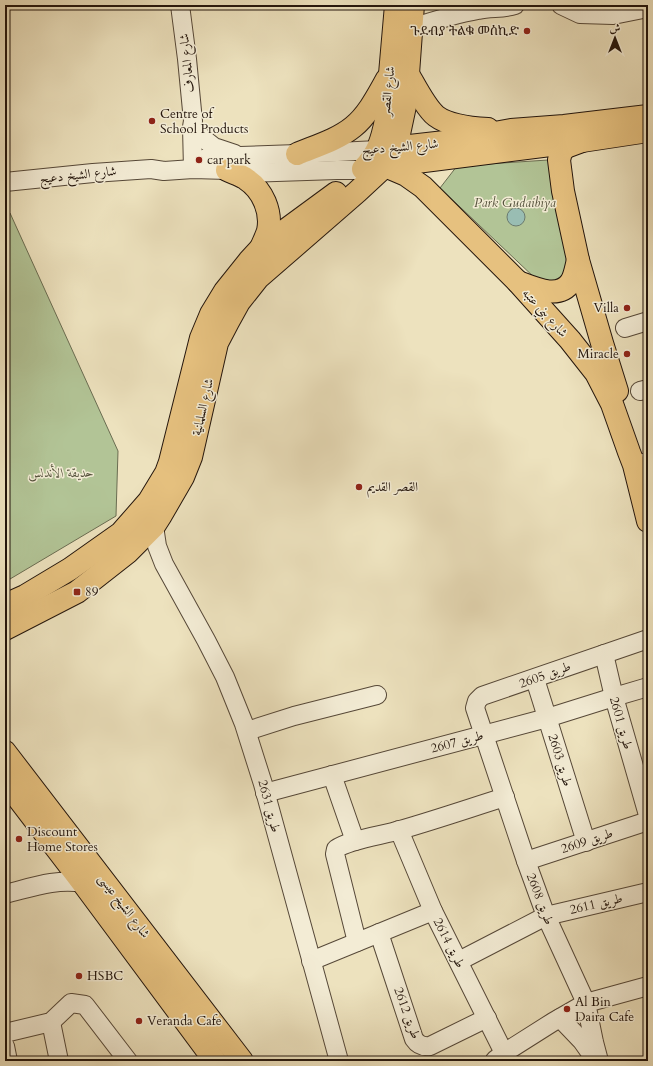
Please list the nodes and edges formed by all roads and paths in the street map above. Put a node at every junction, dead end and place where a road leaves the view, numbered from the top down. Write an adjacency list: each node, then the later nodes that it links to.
1 (180, 5): 11 (street, شارع المعارف)
2 (396, 5): 9 (main road, شارع القصر)
3 (413, 5): 8 (main road, شارع القصر)
4 (515, 5): 8 (street)
5 (561, 5): 7 (street)
6 (648, 8): 7 (street)
7 (578, 10)
8 (411, 28): 9 (main road, شارع القصر)
9 (399, 74): 12 (main road); 15 (main road); 16 (main road, شارع القصر)
10 (648, 116): 12 (main road, شارع الشيخ دعيج)
11 (196, 128): 17 (street); 18 (street, شارع المعارف)
12 (511, 130): 16 (main road, شارع الشيخ دعيج)
13 (648, 131): 14 (main road, شارع الشيخ دعيج)
14 (582, 141): 16 (main road, شارع الشيخ دعيج); 22 (main road, شارع بني عتبه)
15 (297, 154): 16 (street, شارع الشيخ دعيج); 17 (street, شارع الشيخ دعيج)
16 (386, 155): 19 (main road, شارع القصر); 23 (main road, شارع بني عتبه); 28 (main road, شارع السلمانية)
17 (233, 163): 18 (street, شارع الشيخ دعيج); 19 (street, شارع الشيخ دعيج); 21 (main road)
18 (197, 164): 20 (street, شارع الشيخ دعيج)
19 (362, 170): 21 (main road, شارع السلمانية)
20 (5, 182)
21 (261, 248): 31 (main road, شارع السلمانية)
22 (578, 260): 23 (main road); 26 (main road, شارع بني عتبه)
23 (517, 282): 26 (main road, شارع بني عتبه)
24 (648, 321): 25 (street)
25 (626, 328)
26 (644, 466): 27 (main road, شارع بني عتبه)
27 (648, 521)
28 (154, 526): 29 (main road, شارع السلمانية); 30 (street, طريق 2631)
29 (128, 552): 30 (street); 33 (main road, شارع السلمانية)
30 (164, 564): 41 (street, طريق 2631)
31 (15, 597): 32 (main road, شارع السلمانية)
32 (5, 605)
33 (5, 629)
34 (648, 639): 35 (street, طريق 2605)
35 (604, 654): 36 (street, طريق 2605); 39 (street, طريق 2601)
36 (535, 679): 40 (street, طريق 2603); 42 (street, طريق 2605)
37 (648, 687): 39 (street, طريق 2607)
38 (377, 695): 41 (street)
39 (614, 697): 40 (street, طريق 2607); 48 (street, طريق 2601)
40 (547, 718): 42 (street, طريق 2607); 52 (street, طريق 2603)
41 (247, 731): 46 (street, طريق 2631)
42 (484, 735): 44 (street, طريق 2607); 47 (street, طريق 2608)
43 (5, 752): 77 (main road, شارع الشيخ عيسى)
44 (332, 775): 46 (street, طريق 2607); 51 (street)
45 (5, 781): 53 (main road, شارع الشيخ عيسى)
46 (266, 793): 63 (street, طريق 2631)
47 (505, 797): 50 (street); 54 (street, طريق 2608)
48 (648, 815)
49 (648, 821): 52 (street, طريق 2609)
50 (399, 830): 51 (street); 59 (street, طريق 2614)
51 (355, 841): 62 (street)
52 (586, 842): 54 (street, طريق 2609)
53 (57, 849): 55 (main road, شارع الشيخ عيسى); 56 (street)
54 (526, 861): 60 (street, طريق 2608)
55 (83, 883): 56 (street); 76 (main road, شارع الشيخ عيسى)
56 (46, 884): 58 (street)
57 (648, 892): 60 (street, طريق 2611)
58 (5, 894)
59 (433, 911): 61 (street); 64 (street, طريق 2614)
60 (546, 916): 64 (street, طريق 2611); 66 (street, طريق 2608)
61 (379, 932): 62 (street); 67 (street, طريق 2612)
62 (357, 942): 63 (street)
63 (311, 961): 78 (street, طريق 2631)
64 (459, 961): 67 (street, طريق 2614)
65 (648, 986): 66 (street)
66 (586, 1003): 68 (street); 79 (street, طريق 2608)
67 (487, 1018): 72 (street, طريق 2614)
68 (560, 1018): 72 (street); 79 (street, طريق 2608)
69 (52, 1022): 70 (street); 74 (street); 75 (street)
70 (5, 1033)
71 (5, 1046): 73 (street)
72 (500, 1057)
73 (8, 1061)
74 (60, 1061)
75 (128, 1061)
76 (215, 1061)
77 (242, 1061)
78 (339, 1061)
79 (598, 1061)

